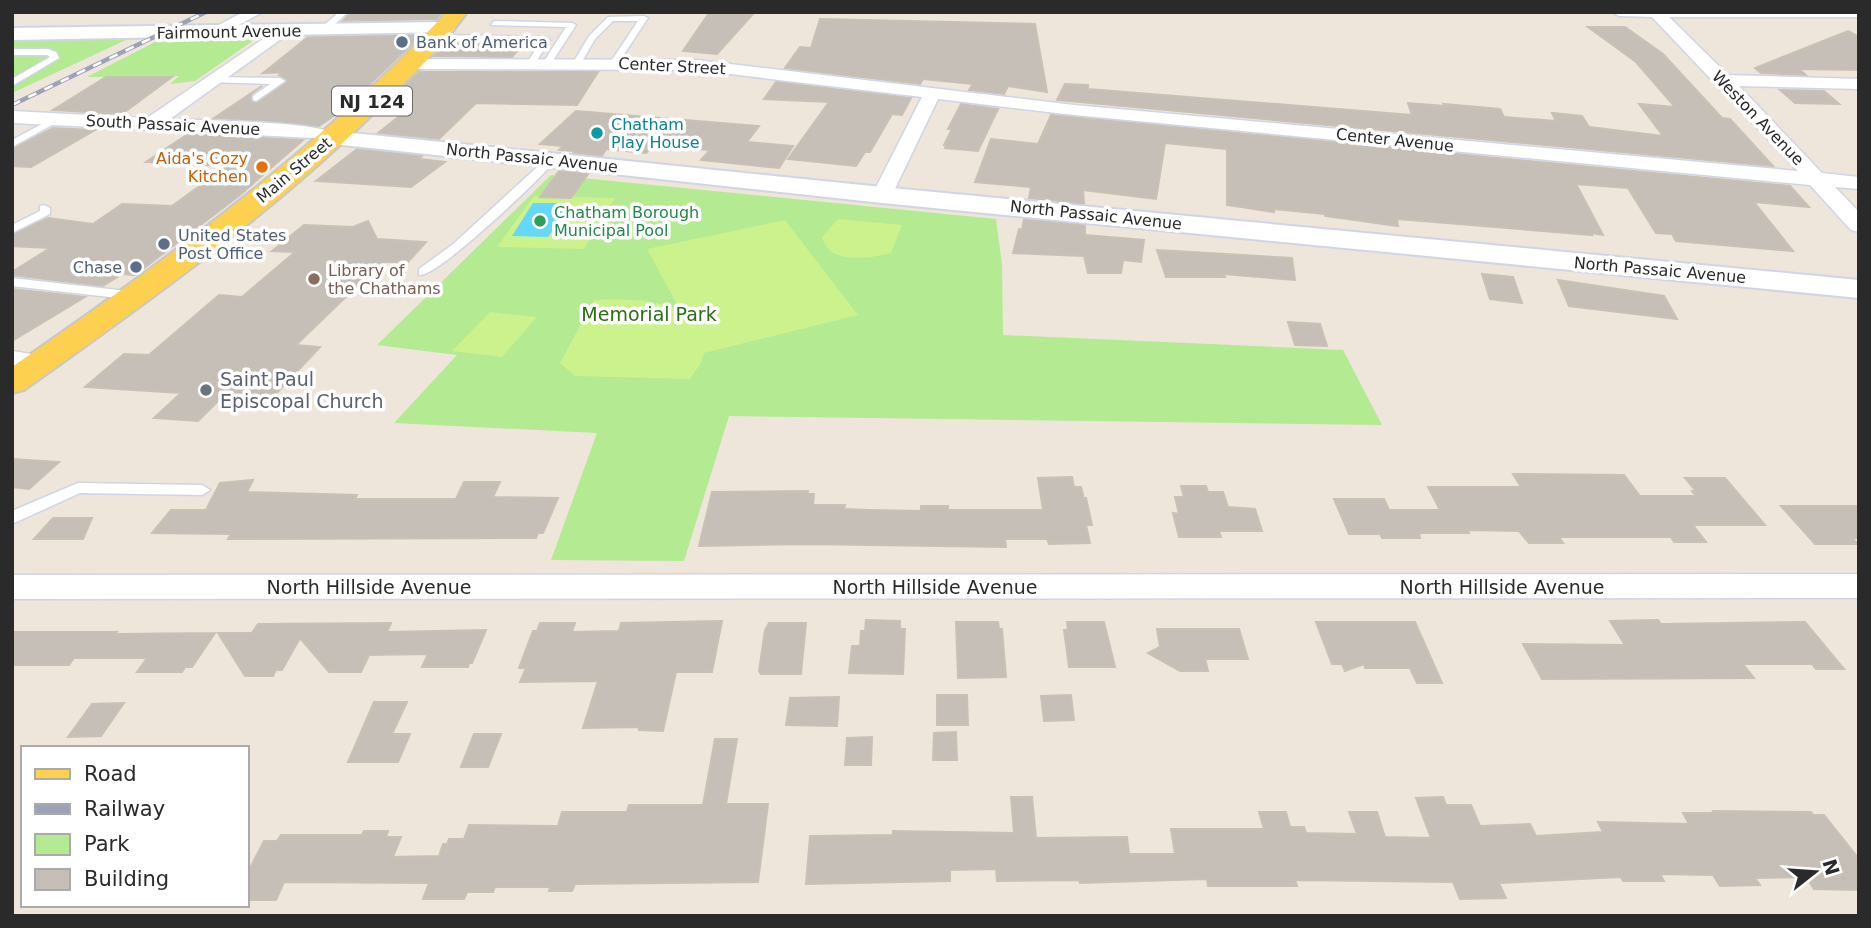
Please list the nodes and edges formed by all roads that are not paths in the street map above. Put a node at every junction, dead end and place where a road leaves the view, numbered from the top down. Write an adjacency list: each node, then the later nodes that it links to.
1 (256, 12): 10 (street)
2 (344, 12): 8 (lane)
3 (1619, 12): 4 (street)
4 (1656, 12): 5 (street); 18 (street, Weston Avenue)
5 (1859, 13)
6 (494, 23): 13 (lane)
7 (446, 26): 8 (main road, Fairmount Avenue); 13 (lane); 16 (main road, Main Street / NJ 124)
8 (324, 30): 9 (main road, Fairmount Avenue)
9 (282, 31): 10 (main road, Fairmount Avenue); 17 (street)
10 (214, 32): 11 (main road, Fairmount Avenue)
11 (12, 34)
12 (12, 52): 19 (lane)
13 (539, 63): 14 (street, Center Street); 16 (street, Center Street)
14 (576, 63): 15 (street, Center Street); 15 (lane)
15 (614, 63): 21 (street, Center Street)
16 (411, 64): 26 (main road, Main Street / NJ 124)
17 (213, 80): 22 (lane); 25 (street)
18 (1723, 80): 20 (street); 29 (street, Weston Avenue)
19 (12, 83)
20 (1859, 84)
21 (932, 94): 29 (street, Center Avenue); 31 (street)
22 (256, 98)
23 (12, 117): 24 (street, South Passaic Avenue)
24 (58, 120): 25 (street, South Passaic Avenue); 27 (lane)
25 (150, 124): 26 (street, South Passaic Avenue)
26 (333, 138): 28 (main road, North Passaic Avenue); 38 (main road, Main Street / NJ 124)
27 (12, 144)
28 (551, 160): 31 (main road, North Passaic Avenue); 35 (lane)
29 (1816, 179): 30 (street, Center Avenue); 33 (street, Weston Avenue)
30 (1859, 183)
31 (882, 195): 37 (main road, North Passaic Avenue)
32 (44, 208): 34 (lane)
33 (1859, 225)
34 (12, 230)
35 (423, 272)
36 (12, 282): 38 (lane)
37 (1859, 289)
38 (135, 296): 39 (main road, Main Street / NJ 124)
39 (27, 361): 40 (main road, Main Street / NJ 124)
40 (12, 383)
41 (202, 490): 42 (lane)
42 (12, 518)
43 (1859, 586): 44 (street, North Hillside Avenue)
44 (12, 587)

